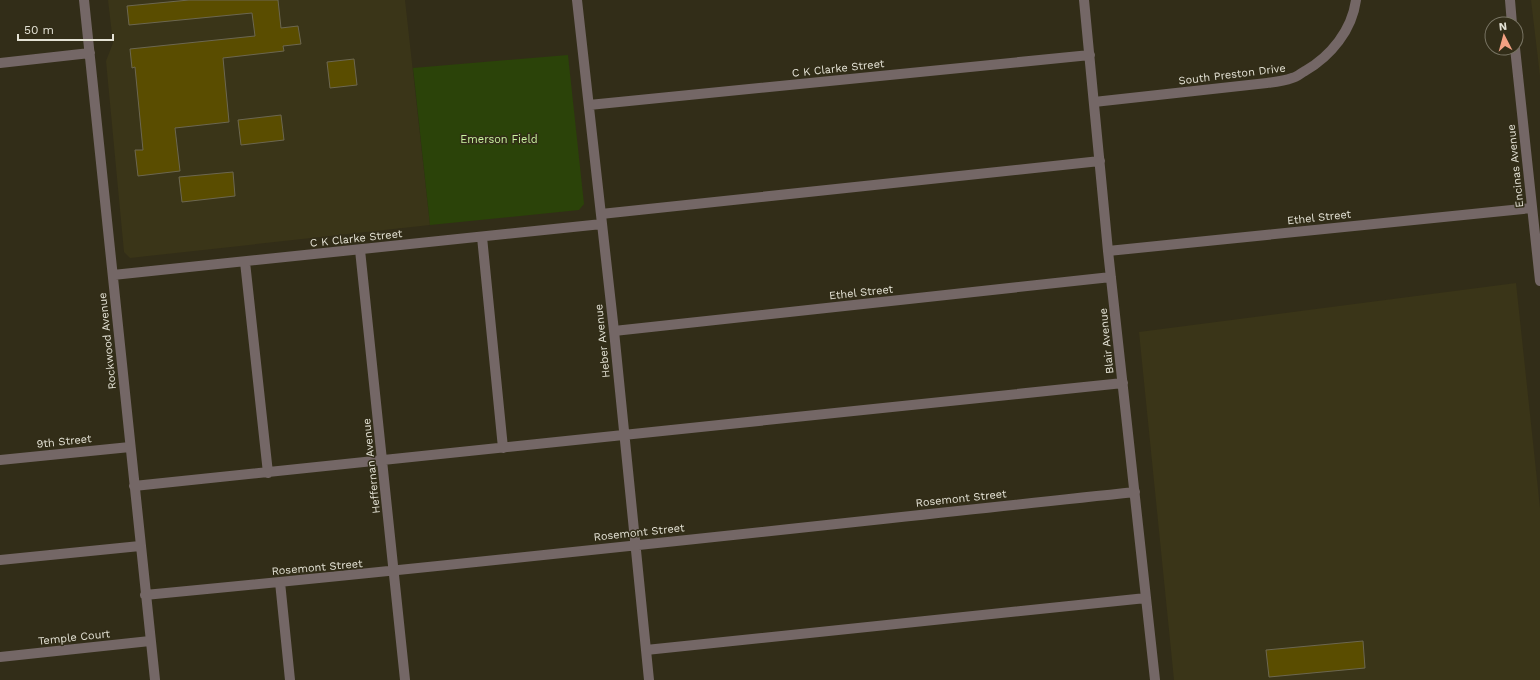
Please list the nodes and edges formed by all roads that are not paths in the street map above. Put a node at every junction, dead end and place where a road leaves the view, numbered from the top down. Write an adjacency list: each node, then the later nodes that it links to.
1 (84, 0): 7 (street, Rockwood Avenue)
2 (577, 0): 12 (street, Heber Avenue)
3 (1084, 0): 8 (street, Blair Avenue)
4 (1356, 0): 11 (street, South Preston Drive)
5 (1510, 0): 6 (street)
6 (1511, 16)
7 (90, 53): 10 (street); 21 (street, Rockwood Avenue)
8 (1090, 55): 11 (street, Blair Avenue); 12 (street, C K Clarke Street)
9 (1516, 56): 14 (street, Encinas Avenue)
10 (0, 63)
11 (1094, 102): 13 (street, Blair Avenue)
12 (589, 105): 15 (street, Heber Avenue)
13 (1100, 161): 15 (street, C K Clarke Street); 18 (street, Blair Avenue)
14 (1532, 208): 18 (street, Ethel Street); 19 (street, Encinas Avenue)
15 (601, 219): 16 (street, C K Clarke Street); 24 (street, Heber Avenue)
16 (482, 237): 17 (street, C K Clarke Street); 28 (street)
17 (360, 250): 20 (street, C K Clarke Street); 30 (street, Heffernan Avenue)
18 (1108, 251): 22 (street, Blair Avenue)
19 (1539, 258): 23 (street, Encinas Avenue)
20 (245, 262): 21 (street, C K Clarke Street); 31 (street)
21 (113, 275): 27 (street, Rockwood Avenue)
22 (1111, 276): 24 (street, Ethel Street); 25 (street, Blair Avenue)
23 (1540, 280)
24 (614, 331): 26 (street, Heber Avenue)
25 (1122, 383): 26 (street); 33 (street, Blair Avenue)
26 (624, 435): 28 (street); 34 (street, Heber Avenue)
27 (130, 447): 29 (street, 9th Street); 32 (street, Rockwood Avenue)
28 (503, 448): 30 (street)
29 (0, 460)
30 (382, 460): 31 (street); 37 (street, Heffernan Avenue)
31 (268, 472): 32 (street)
32 (134, 486): 35 (street, Rockwood Avenue)
33 (1134, 492): 34 (street, Rosemont Street); 40 (street, Blair Avenue)
34 (635, 544): 37 (street, Rosemont Street); 42 (street, Heber Avenue)
35 (140, 546): 36 (street); 39 (street, Rockwood Avenue)
36 (0, 560)
37 (394, 571): 38 (street, Rosemont Street); 46 (street, Heffernan Avenue)
38 (280, 582): 39 (street, Rosemont Street); 45 (street)
39 (145, 595): 41 (street, Rockwood Avenue)
40 (1146, 598): 42 (street); 48 (street, Blair Avenue)
41 (150, 641): 43 (street, Temple Court); 44 (street, Rockwood Avenue)
42 (646, 650): 47 (street, Heber Avenue)
43 (0, 657)
44 (155, 680)
45 (290, 680)
46 (405, 680)
47 (649, 680)
48 (1155, 680)

